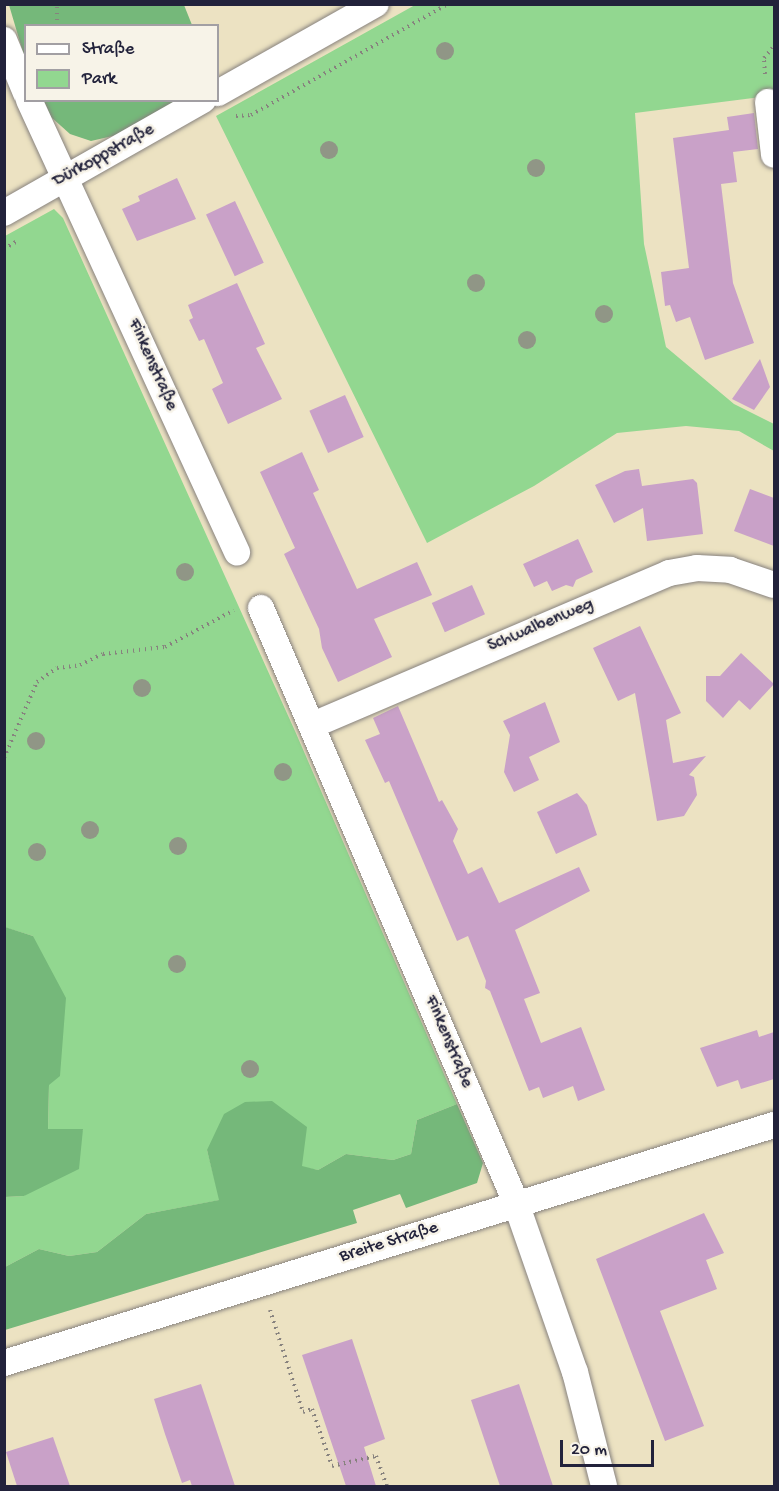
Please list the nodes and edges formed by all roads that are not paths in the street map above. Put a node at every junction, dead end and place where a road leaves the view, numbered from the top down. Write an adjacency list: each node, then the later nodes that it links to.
1 (376, 4): 7 (street)
2 (4, 40): 3 (street)
3 (24, 88)
4 (30, 102): 9 (street, Finkenstraße)
5 (199, 102): 9 (street, Dürkoppstraße)
6 (768, 102): 8 (street)
7 (221, 103)
8 (774, 155)
9 (67, 176): 10 (street, Dürkoppstraße); 11 (street, Finkenstraße)
10 (4, 213)
11 (237, 554)
12 (774, 585): 14 (street, Schwalbenweg)
13 (249, 608): 14 (street, Finkenstraße)
14 (314, 725): 16 (street, Finkenstraße)
15 (774, 1125): 16 (street, Breite Straße)
16 (516, 1203): 17 (street, Breite Straße); 18 (street, Finkenstraße)
17 (4, 1363)
18 (604, 1486)

